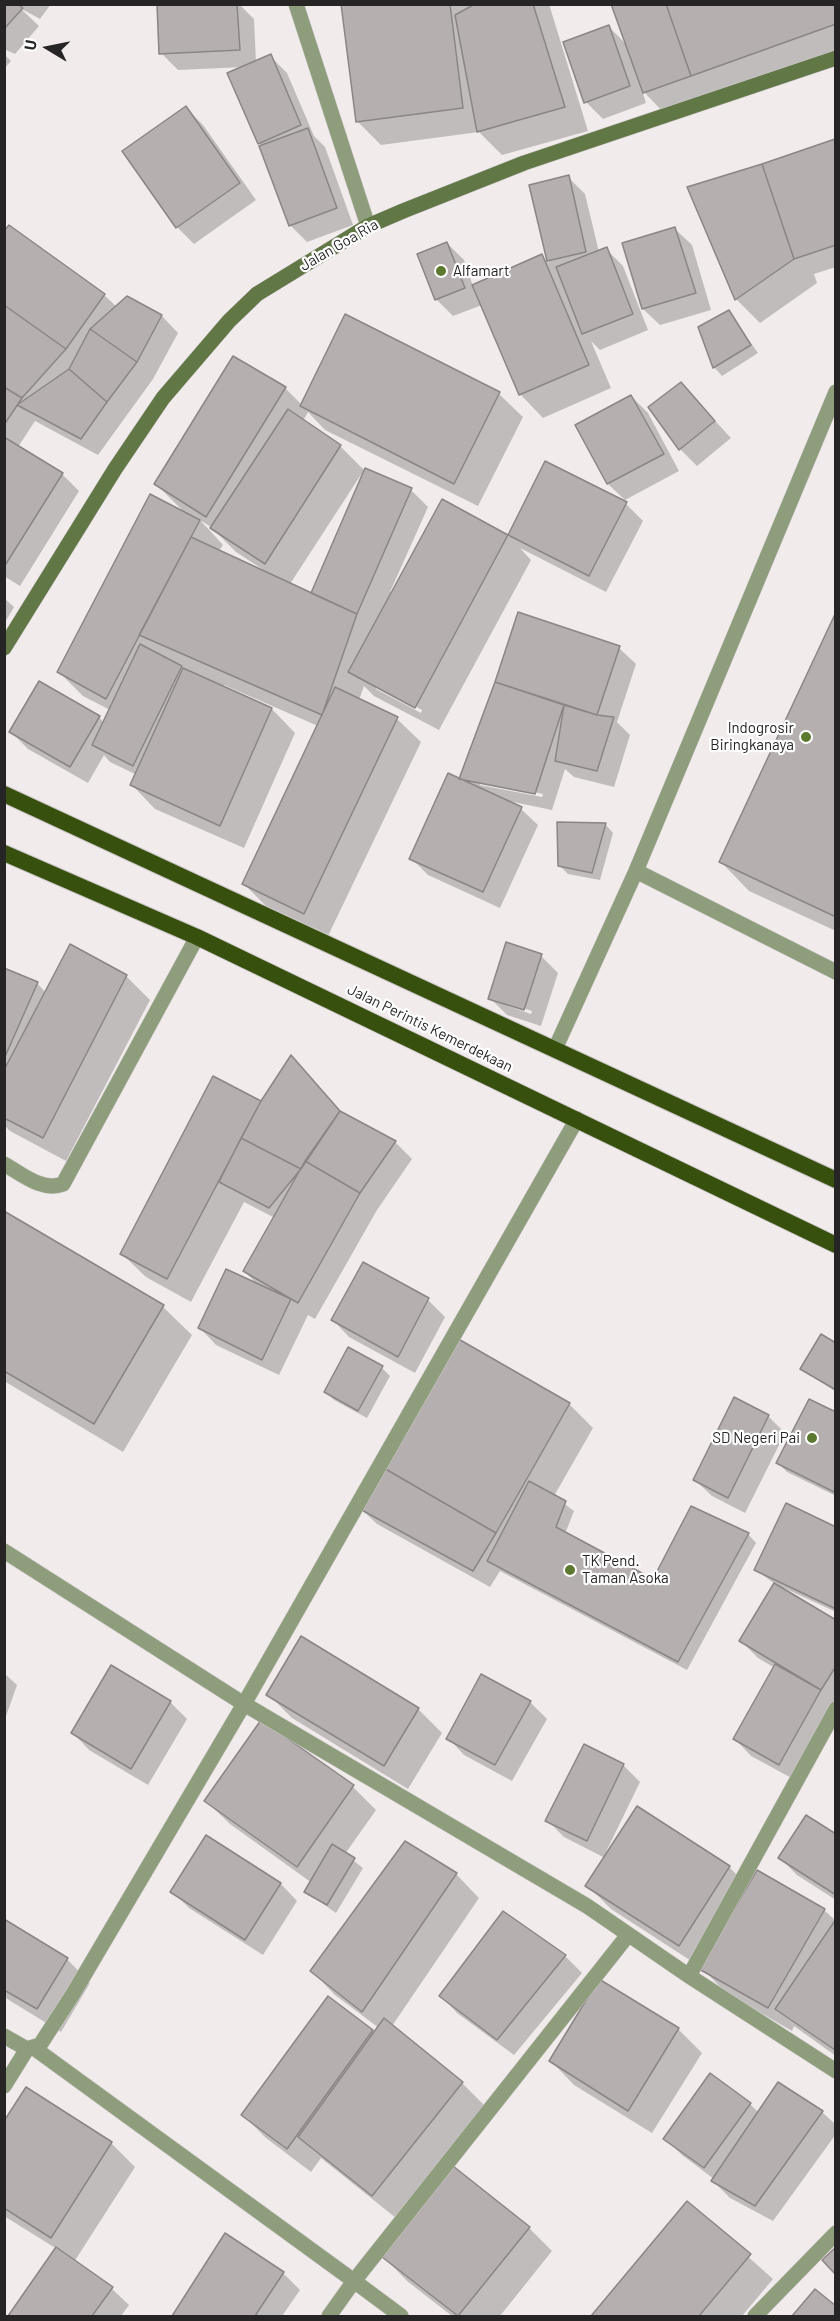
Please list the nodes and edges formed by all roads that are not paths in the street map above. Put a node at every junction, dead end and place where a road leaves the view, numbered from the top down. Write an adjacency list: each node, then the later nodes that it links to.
1 (296, 4): 3 (street)
2 (836, 58): 3 (main road, Jalan Goa Ria)
3 (368, 226): 5 (main road, Jalan Goa Ria)
4 (836, 392): 8 (street)
5 (4, 648)
6 (4, 794): 11 (highway)
7 (4, 853): 9 (highway, Jalan Perintis Kemerdekaan)
8 (636, 871): 10 (street); 11 (street)
9 (197, 937): 12 (highway, Jalan Perintis Kemerdekaan); 13 (street)
10 (836, 972)
11 (555, 1049): 14 (highway)
12 (577, 1119): 15 (highway, Jalan Perintis Kemerdekaan); 17 (street)
13 (4, 1164)
14 (836, 1180)
15 (836, 1245)
16 (4, 1551): 17 (street)
17 (244, 1704): 19 (street); 22 (street)
18 (836, 1709): 20 (street)
19 (628, 1935): 20 (street); 26 (street)
20 (689, 1976): 23 (street)
21 (4, 2036): 22 (street)
22 (31, 2049): 24 (street); 26 (street)
23 (836, 2071)
24 (5, 2085)
25 (836, 2233): 29 (street)
26 (354, 2281): 27 (street); 28 (street)
27 (329, 2316)
28 (401, 2316)
29 (754, 2316)

